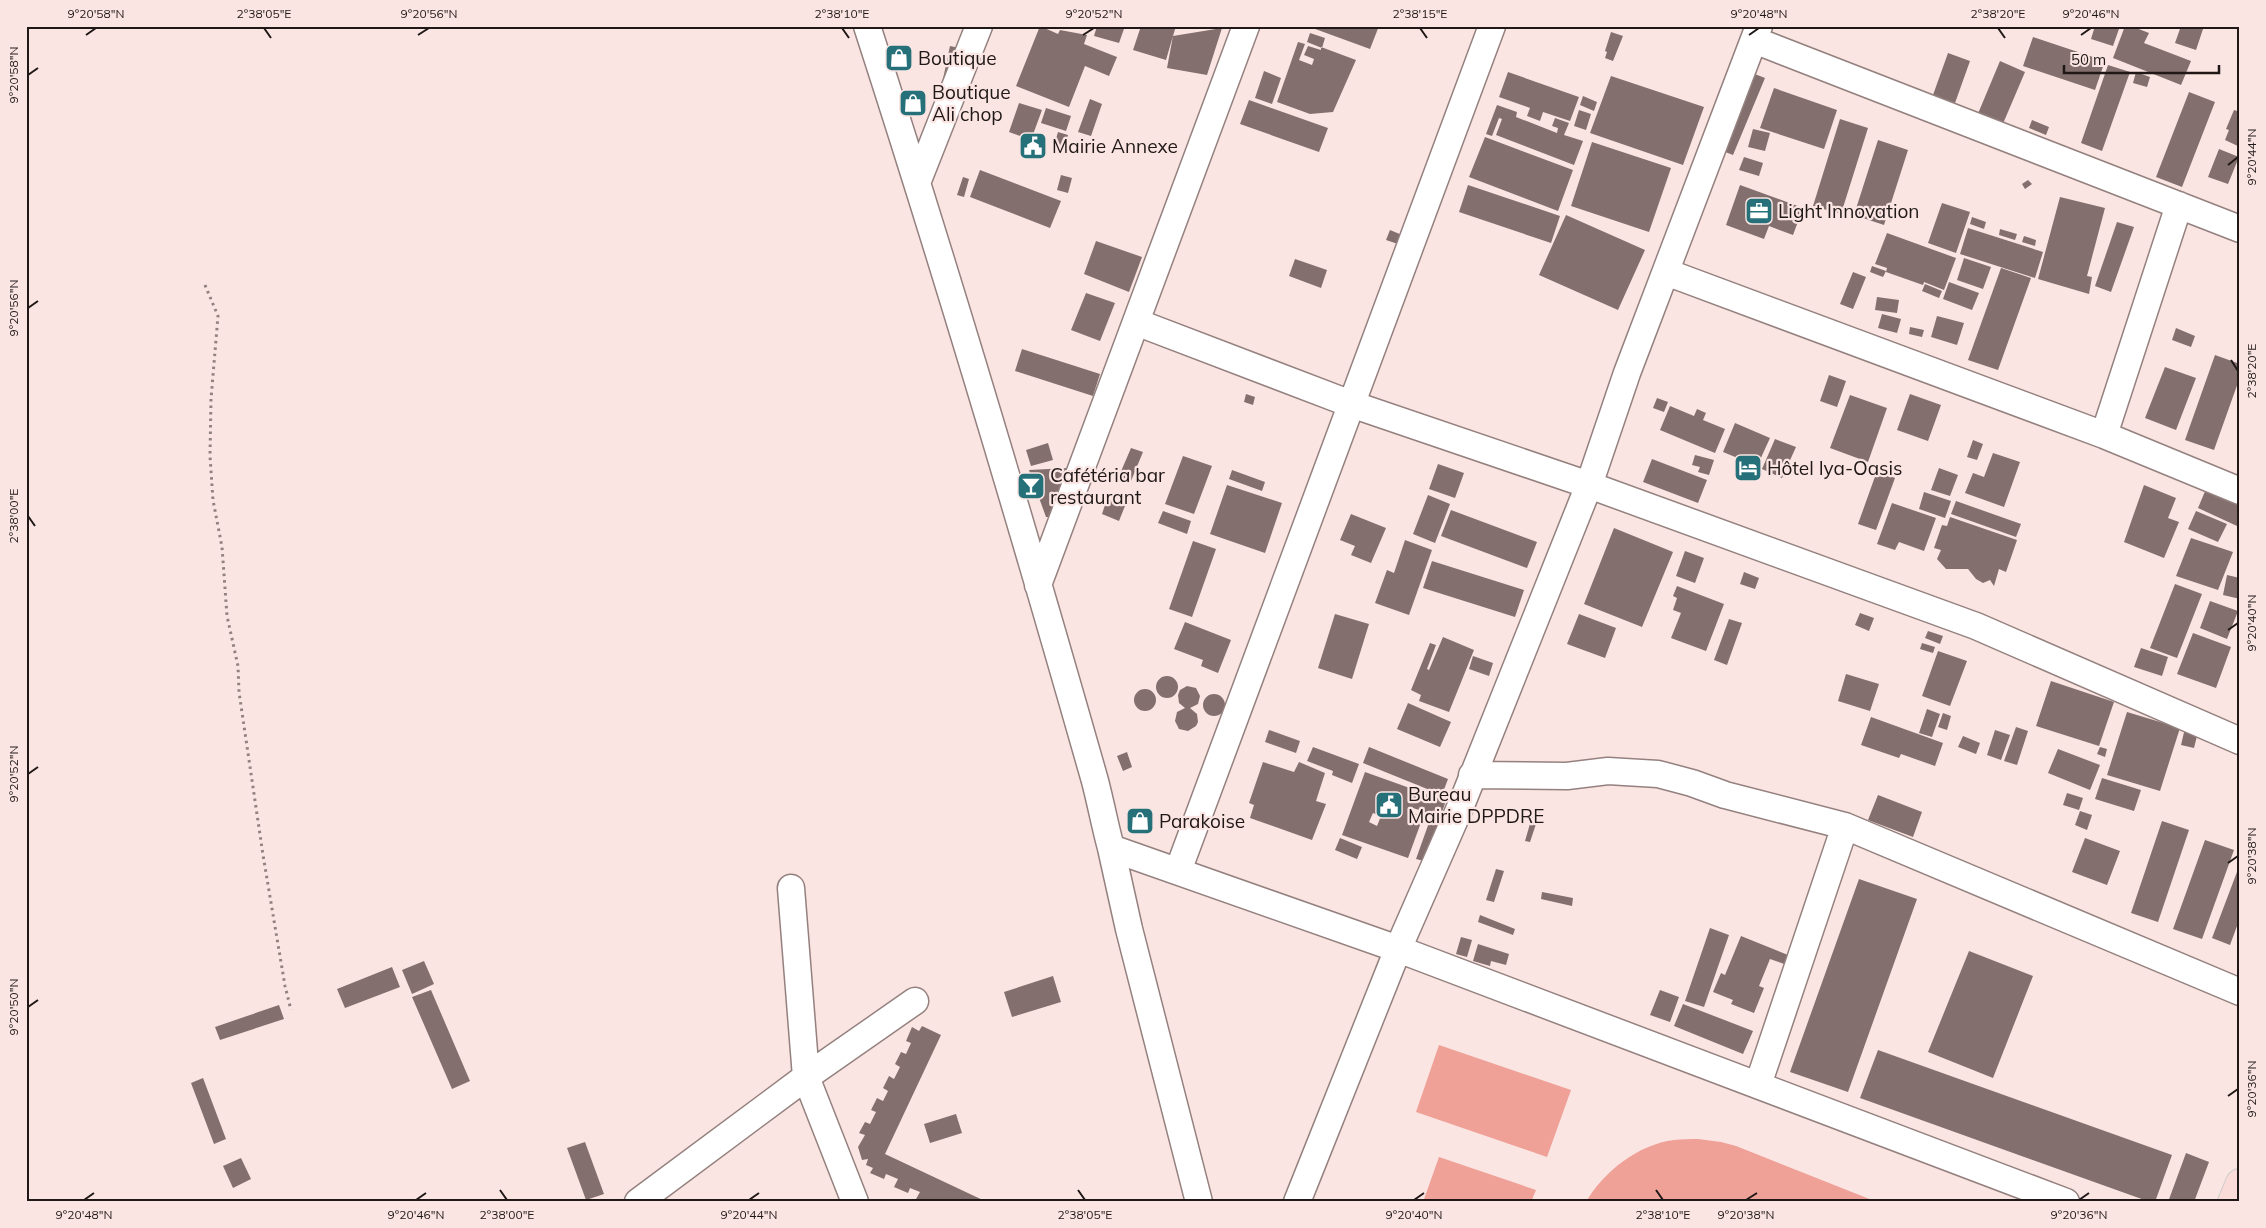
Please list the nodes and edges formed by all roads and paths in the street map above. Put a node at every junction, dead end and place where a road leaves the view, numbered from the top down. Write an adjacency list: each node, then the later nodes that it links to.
1 (867, 26): 6 (street)
2 (979, 26): 6 (street)
3 (1246, 26): 11 (street)
4 (1492, 26): 12 (street)
5 (1757, 33): 7 (street); 9 (street)
6 (918, 183): 16 (street)
7 (2179, 205): 8 (street); 13 (street)
8 (2240, 229)
9 (1666, 272): 13 (street); 14 (street)
10 (205, 285): 26 (path)
11 (1136, 322): 12 (street); 16 (street)
12 (1351, 404): 14 (street); 21 (street)
13 (2104, 435): 15 (street)
14 (1589, 484): 17 (street); 18 (street)
15 (2240, 490)
16 (1038, 585): 20 (street)
17 (2240, 740)
18 (1472, 775): 19 (street); 23 (street)
19 (1845, 826): 24 (street); 28 (street)
20 (1111, 848): 21 (street); 32 (street)
21 (1178, 871): 23 (street)
22 (791, 888): 27 (street)
23 (1398, 949): 28 (street); 33 (street)
24 (2240, 992)
25 (915, 1001): 27 (street)
26 (291, 1010)
27 (806, 1076): 30 (street); 31 (street)
28 (1758, 1085): 34 (street)
29 (2240, 1183): 35 (main road)
30 (638, 1202)
31 (855, 1202)
32 (1199, 1202)
33 (1297, 1202)
34 (2066, 1202)
35 (2232, 1202)

